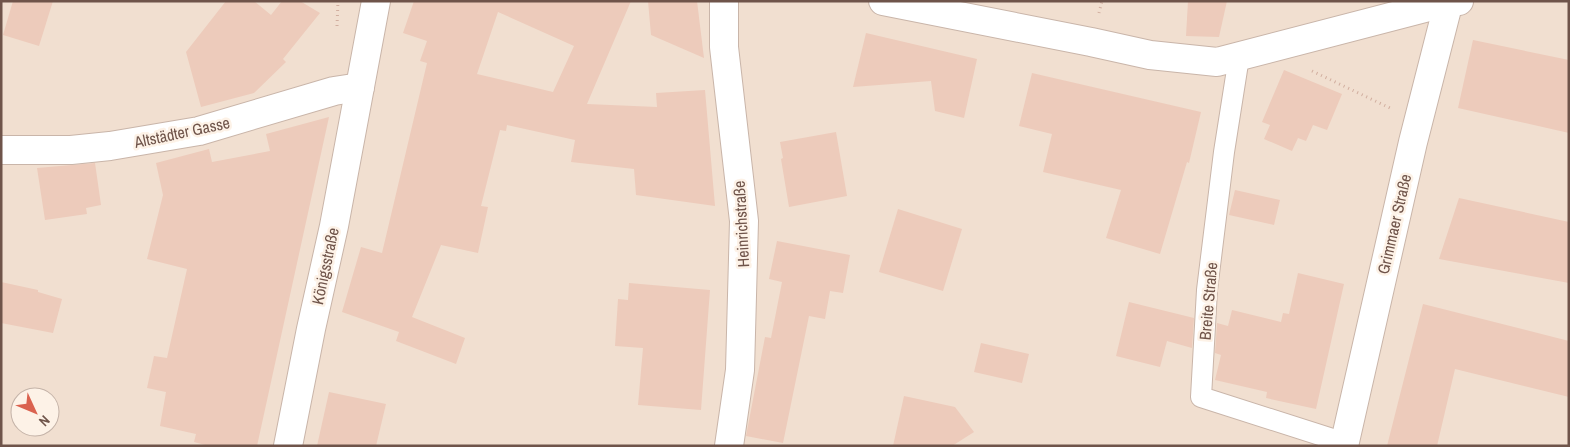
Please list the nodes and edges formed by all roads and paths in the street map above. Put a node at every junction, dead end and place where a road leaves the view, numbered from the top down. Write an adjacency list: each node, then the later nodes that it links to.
1 (376, 1): 7 (street, Königsstraße)
2 (724, 1): 12 (street, Heinrichstraße)
3 (883, 1): 5 (street)
4 (1452, 2): 5 (street); 8 (street, Grimmaer Straße)
5 (1239, 58): 10 (lane, Breite Straße)
6 (1312, 71): 8 (path)
7 (360, 87): 9 (street, Altstädter Gasse); 11 (street, Königsstraße)
8 (1418, 121): 10 (street, Grimmaer Straße)
9 (1, 150)
10 (1344, 444)
11 (288, 446)
12 (729, 446)

